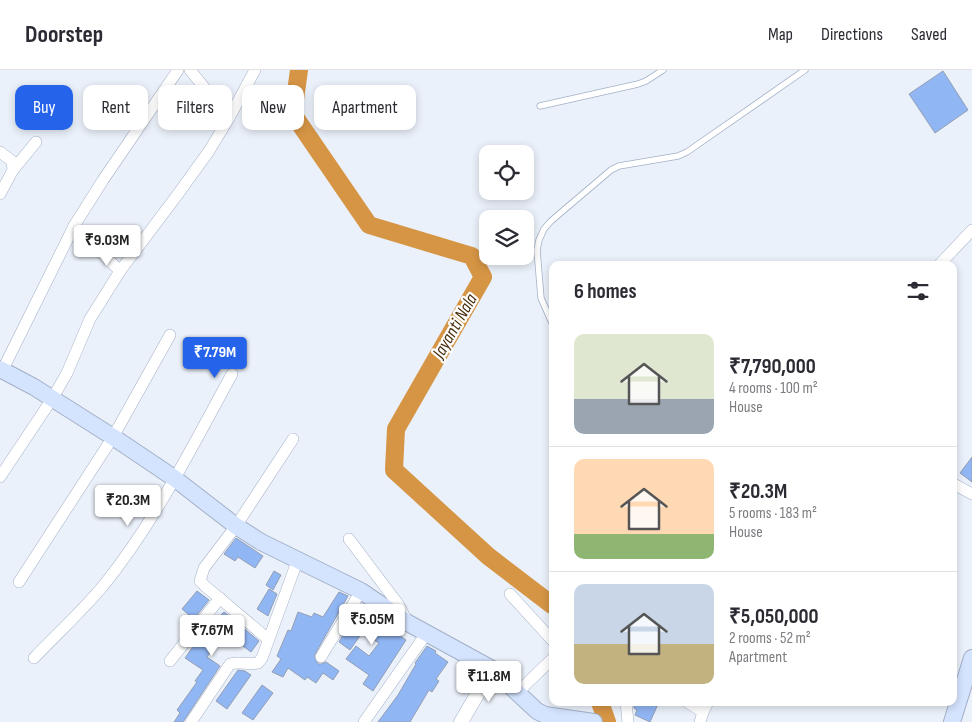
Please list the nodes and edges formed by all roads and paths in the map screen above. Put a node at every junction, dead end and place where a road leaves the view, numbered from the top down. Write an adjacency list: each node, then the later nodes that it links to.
1 (178, 70): 14 (street)
2 (190, 70): 6 (street)
3 (255, 70): 8 (street)
4 (663, 70): 7 (lane)
5 (805, 70): 18 (lane)
6 (202, 85)
7 (540, 106)
8 (232, 112)
9 (221, 130): 17 (street)
10 (36, 142): 12 (street)
11 (0, 152): 12 (street)
12 (13, 170): 13 (street)
13 (0, 194)
14 (74, 226): 17 (street); 20 (street)
15 (972, 230): 16 (street)
16 (943, 261)
17 (120, 271): 22 (street)
18 (549, 316)
19 (170, 335): 23 (street)
20 (1, 371): 22 (main road)
21 (232, 374): 26 (street)
22 (52, 399): 23 (main road); 25 (street)
23 (113, 437): 26 (main road); 32 (street)
24 (293, 439): 29 (street)
25 (0, 477)
26 (174, 478): 29 (main road); 41 (street)
27 (957, 486): 28 (street)
28 (972, 494)
29 (236, 526): 31 (main road); 35 (street)
30 (350, 538): 36 (street)
31 (298, 559): 33 (main road); 39 (street)
32 (19, 582)
33 (361, 591): 36 (main road); 40 (street)
34 (510, 594): 38 (street)
35 (220, 598): 39 (street); 43 (street)
36 (408, 623): 37 (main road)
37 (426, 634): 45 (main road); 49 (street)
38 (549, 637)
39 (268, 639): 48 (street)
40 (321, 657)
41 (34, 658)
42 (972, 658): 53 (main road)
43 (170, 661)
44 (549, 662): 46 (street)
45 (492, 669): 46 (main road); 50 (street)
46 (518, 692): 51 (main road)
47 (626, 706): 52 (street)
48 (192, 722)
49 (364, 722)
50 (461, 722)
51 (594, 722)
52 (628, 722)
53 (952, 722)

